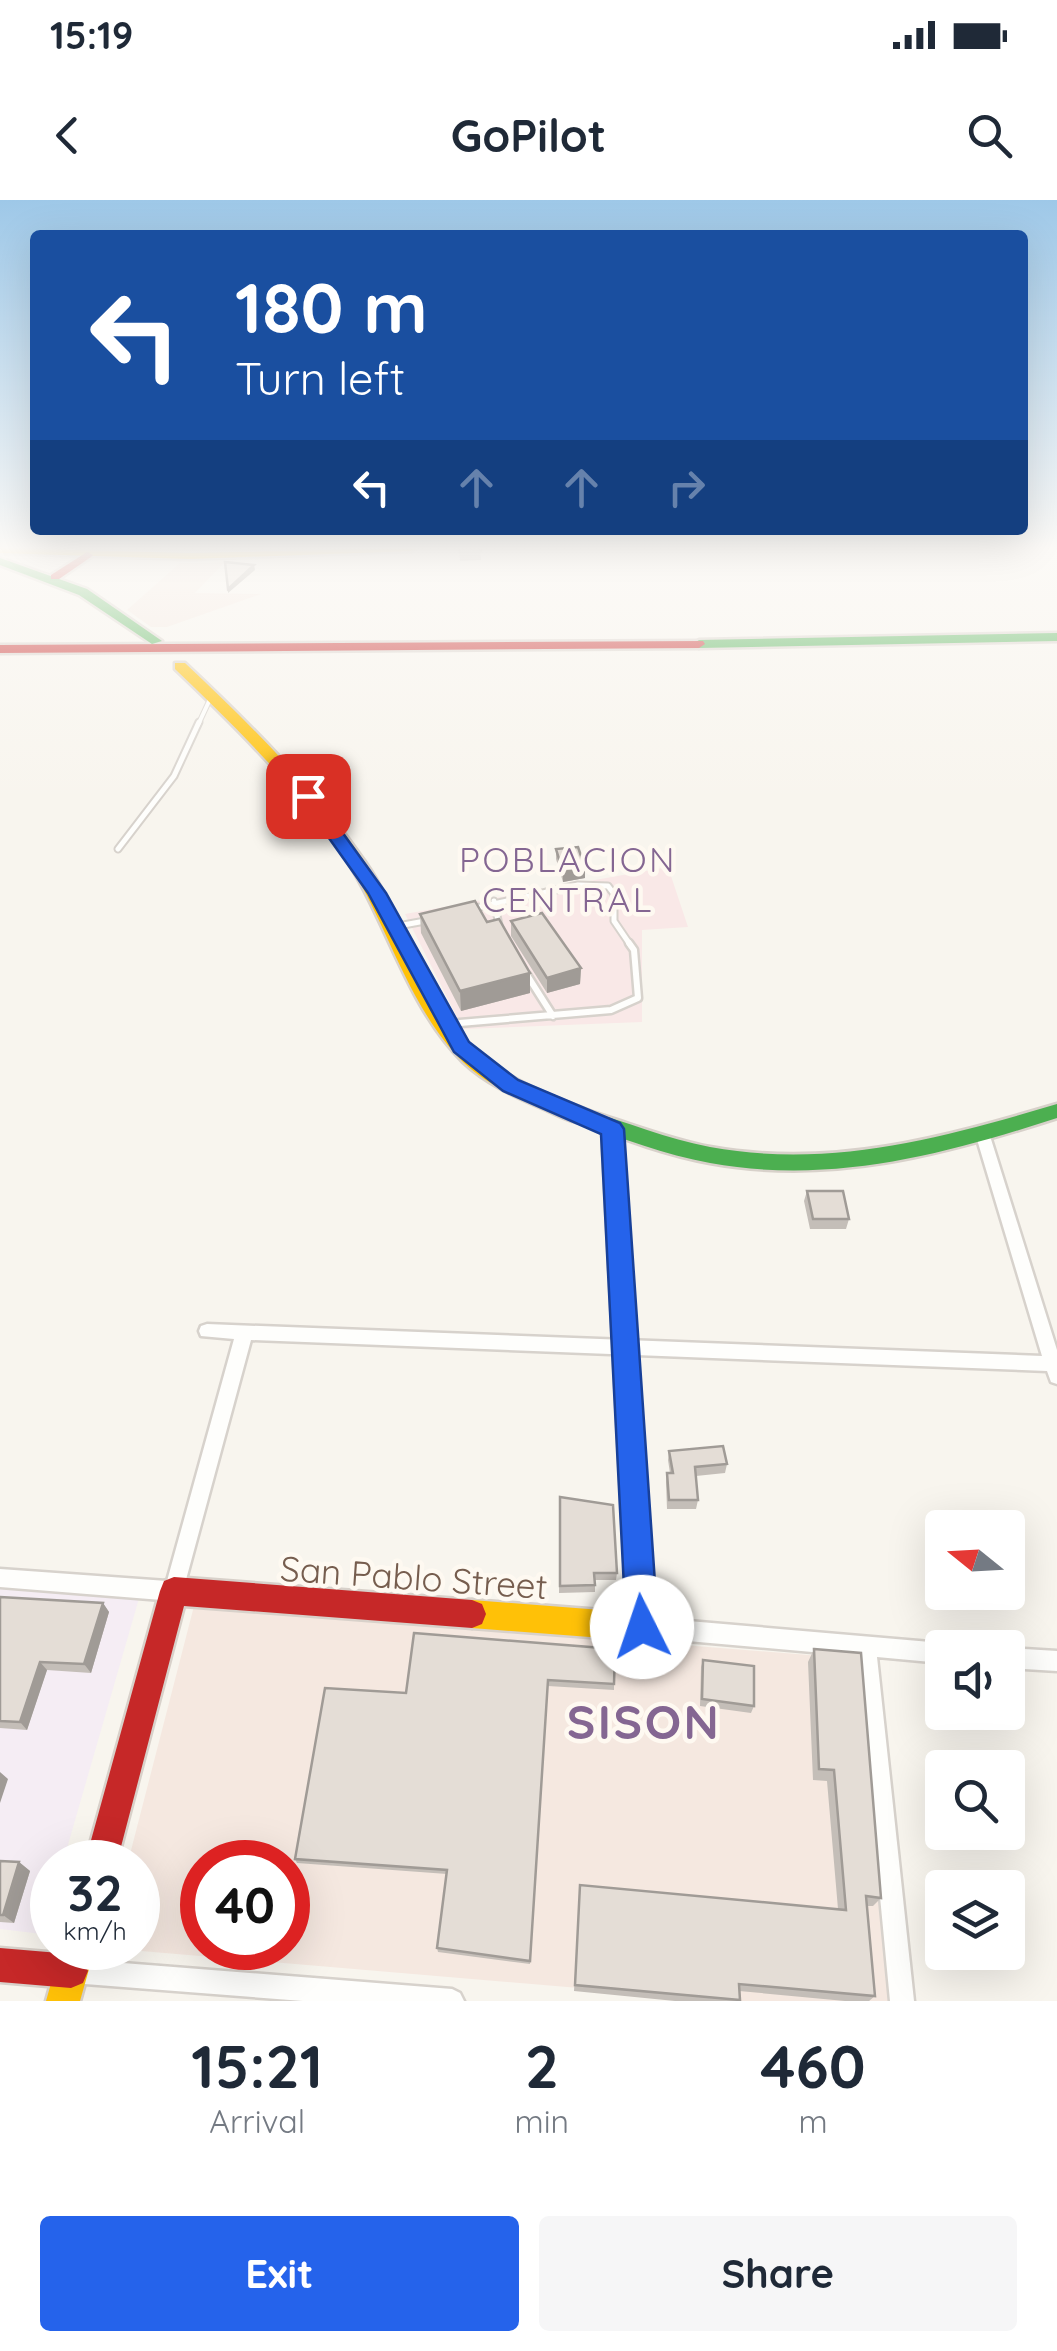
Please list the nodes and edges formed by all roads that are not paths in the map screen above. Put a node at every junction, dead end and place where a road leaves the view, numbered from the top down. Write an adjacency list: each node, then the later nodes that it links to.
1 (146, 632): 3 (main road)
2 (1057, 640): 4 (main road); 5 (main road)
3 (156, 641)
4 (0, 648)
5 (0, 656)
6 (180, 666): 7 (main road)
7 (212, 696): 8 (lane); 12 (main road)
8 (118, 849)
9 (494, 902): 10 (lane); 13 (lane); 15 (lane)
10 (456, 914)
11 (441, 918): 12 (lane)
12 (396, 927): 16 (main road)
13 (502, 936)
14 (522, 968): 15 (lane)
15 (553, 1016): 16 (lane)
16 (446, 1024): 18 (main road)
17 (1057, 1112): 19 (main road)
18 (612, 1129): 19 (main road); 22 (main road)
19 (983, 1136): 23 (street)
20 (207, 1331): 21 (street)
21 (244, 1334): 22 (street); 25 (street)
22 (623, 1348): 23 (street); 26 (main road)
23 (1055, 1370)
24 (0, 1578): 25 (street, San Pablo Street)
25 (174, 1591): 26 (main road, San Pablo Street); 31 (main road)
26 (642, 1627): 27 (street, San Pablo Street)
27 (866, 1648): 28 (street, San Pablo Street); 38 (street)
28 (925, 1652)
29 (1025, 1659): 30 (street)
30 (1057, 1662)
31 (107, 1840)
32 (30, 1963): 33 (main road)
33 (0, 1965)
34 (160, 1968): 37 (street)
35 (72, 1970): 36 (main road)
36 (63, 2001)
37 (452, 2001)
38 (902, 2001)

